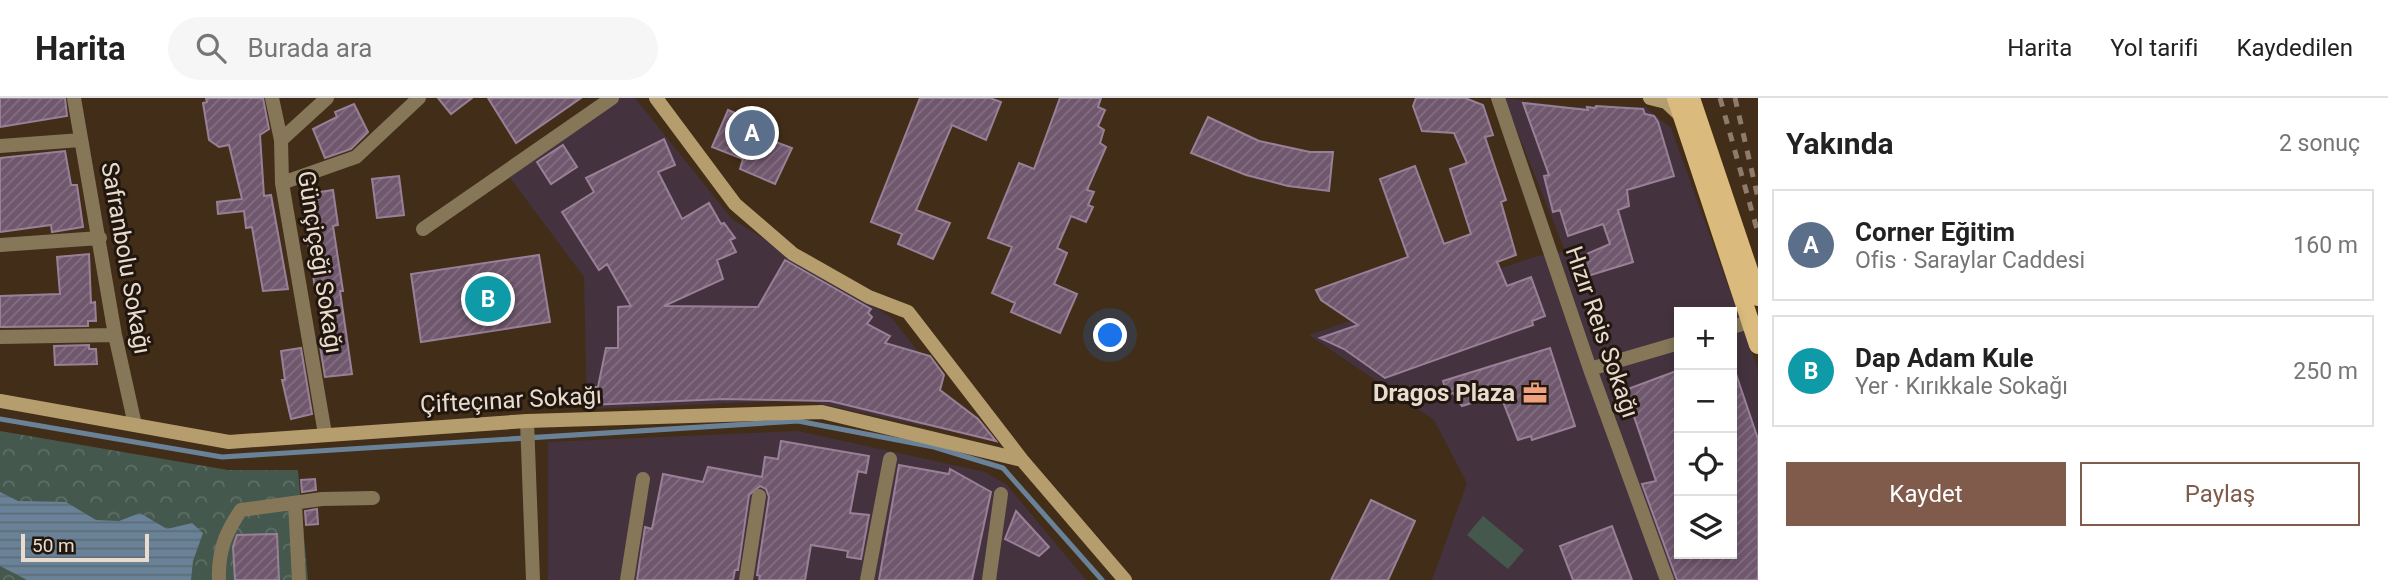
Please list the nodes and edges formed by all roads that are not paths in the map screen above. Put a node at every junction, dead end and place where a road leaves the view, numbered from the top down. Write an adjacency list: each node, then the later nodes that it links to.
1 (74, 98): 12 (street, Safranbolu Sokağı)
2 (272, 98): 13 (street, Günçiçeği Sokağı)
3 (327, 98): 13 (street)
4 (419, 98): 15 (street)
5 (612, 98): 16 (street)
6 (656, 98): 31 (street)
7 (1497, 98): 25 (street, Hızır Reis Sokağı)
8 (1650, 98): 11 (street)
9 (1676, 98): 11 (main road)
10 (1691, 98): 19 (main road)
11 (1684, 120): 20 (main road)
12 (81, 140): 14 (street); 17 (street, Safranbolu Sokağı)
13 (281, 140): 15 (street, Günçiçeği Sokağı)
14 (0, 146)
15 (282, 183): 29 (street, Günçiçeği Sokağı)
16 (423, 229)
17 (100, 239): 18 (street); 21 (street, Safranbolu Sokağı)
18 (0, 245)
19 (1758, 297)
20 (1741, 325): 24 (main road)
21 (115, 335): 22 (street); 28 (street, Safranbolu Sokağı)
22 (0, 337)
23 (1674, 344): 25 (street)
24 (1758, 345)
25 (1590, 369): 45 (street, Hızır Reis Sokağı)
26 (0, 401): 28 (street, Çifteçınar Sokağı)
27 (527, 421): 29 (street, Çifteçınar Sokağı); 31 (street, Çifteçınar Sokağı); 39 (street)
28 (135, 425): 29 (street, Çifteçınar Sokağı)
29 (325, 433)
30 (890, 459): 42 (street)
31 (1022, 460): 44 (street)
32 (643, 479): 40 (street)
33 (1001, 494): 43 (street)
34 (759, 496): 41 (street)
35 (373, 498): 36 (street)
36 (295, 503): 37 (street); 38 (street)
37 (219, 580)
38 (299, 580)
39 (533, 580)
40 (627, 580)
41 (746, 580)
42 (867, 580)
43 (989, 580)
44 (1125, 580)
45 (1667, 580)

